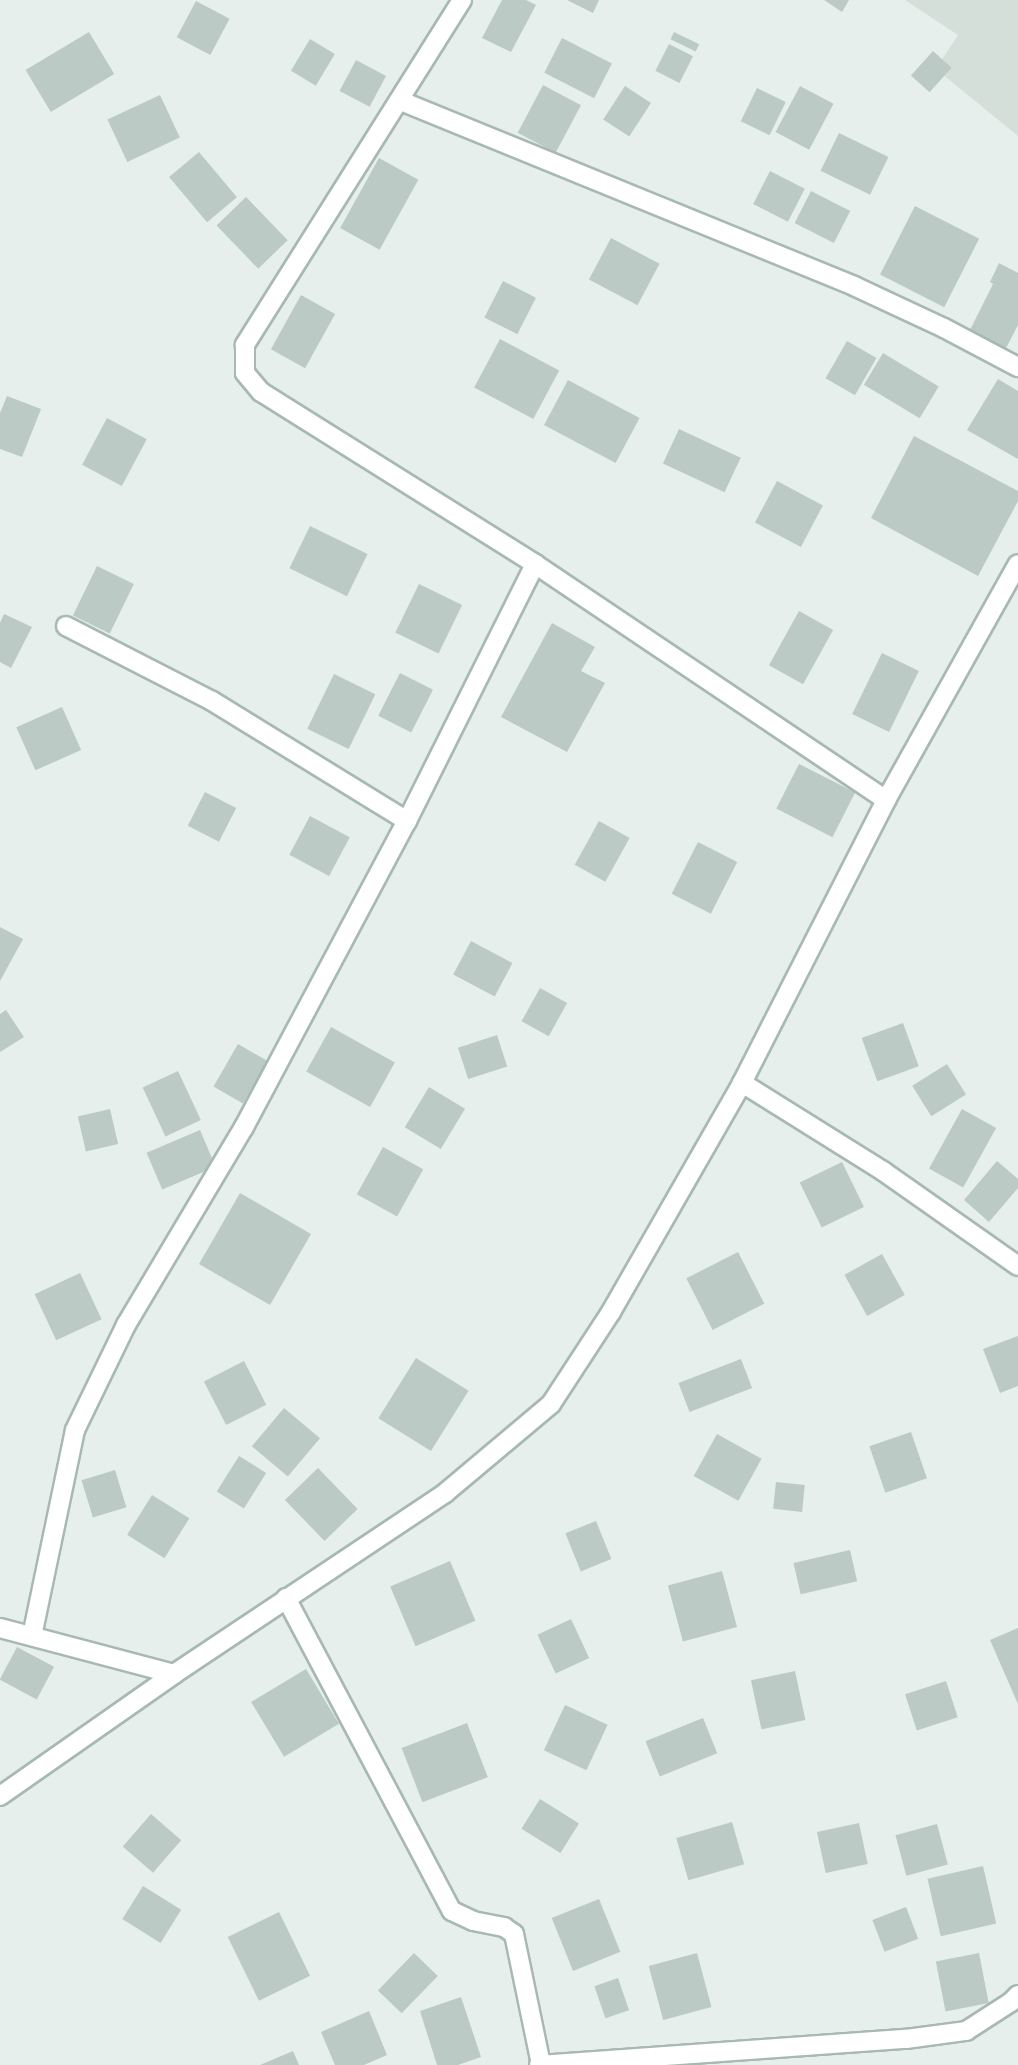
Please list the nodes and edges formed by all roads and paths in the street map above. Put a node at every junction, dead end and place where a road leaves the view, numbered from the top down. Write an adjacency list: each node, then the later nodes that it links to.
1 (462, 0): 2 (street)
2 (401, 101): 3 (street); 4 (street)
3 (1018, 367)
4 (536, 564): 7 (street); 8 (street)
5 (1018, 564): 7 (street)
6 (66, 626): 8 (street)
7 (885, 800): 9 (street)
8 (407, 821): 13 (street)
9 (742, 1083): 10 (street); 11 (street)
10 (1018, 1266)
11 (286, 1598): 14 (street); 17 (street)
12 (0, 1628): 13 (street)
13 (32, 1636): 14 (street)
14 (174, 1674): 15 (street)
15 (0, 1796)
16 (1018, 1995): 17 (street)
17 (540, 2065)

